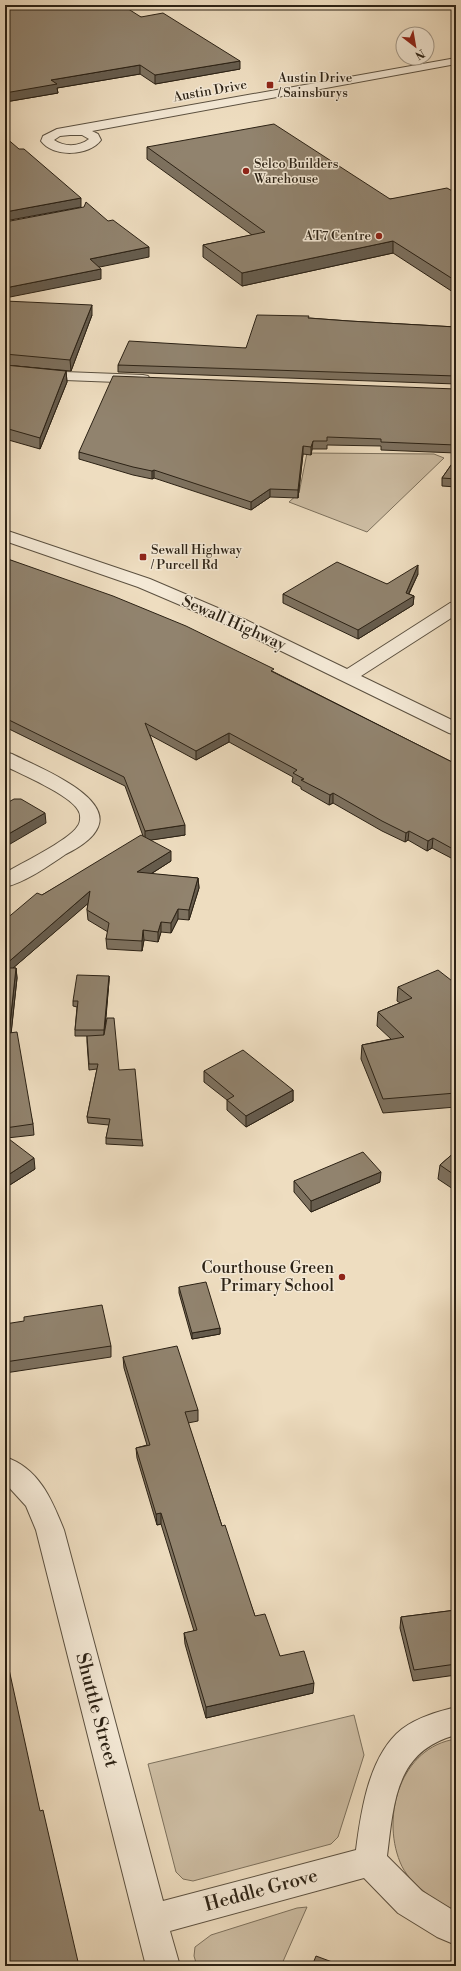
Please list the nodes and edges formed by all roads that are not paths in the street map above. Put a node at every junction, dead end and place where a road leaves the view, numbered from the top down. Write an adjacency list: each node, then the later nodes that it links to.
1 (456, 61): 2 (street, Austin Drive)
2 (135, 119): 3 (street, Austin Drive); 4 (street, Austin Drive)
3 (70, 131): 4 (street); 4 (street, Austin Drive)
4 (95, 138)
5 (5, 370): 6 (street)
6 (159, 379)
7 (5, 535): 9 (street, Sewall Highway)
8 (456, 607): 9 (street)
9 (348, 676): 10 (street, Sewall Highway)
10 (456, 729)
11 (5, 758): 12 (street)
12 (5, 881)
13 (5, 1468): 16 (street, Shuttle Street)
14 (456, 1721): 15 (street)
15 (370, 1861): 16 (street, Heddle Grove); 17 (street)
16 (152, 1920): 18 (street, Shuttle Street)
17 (456, 1929)
18 (163, 1966)

